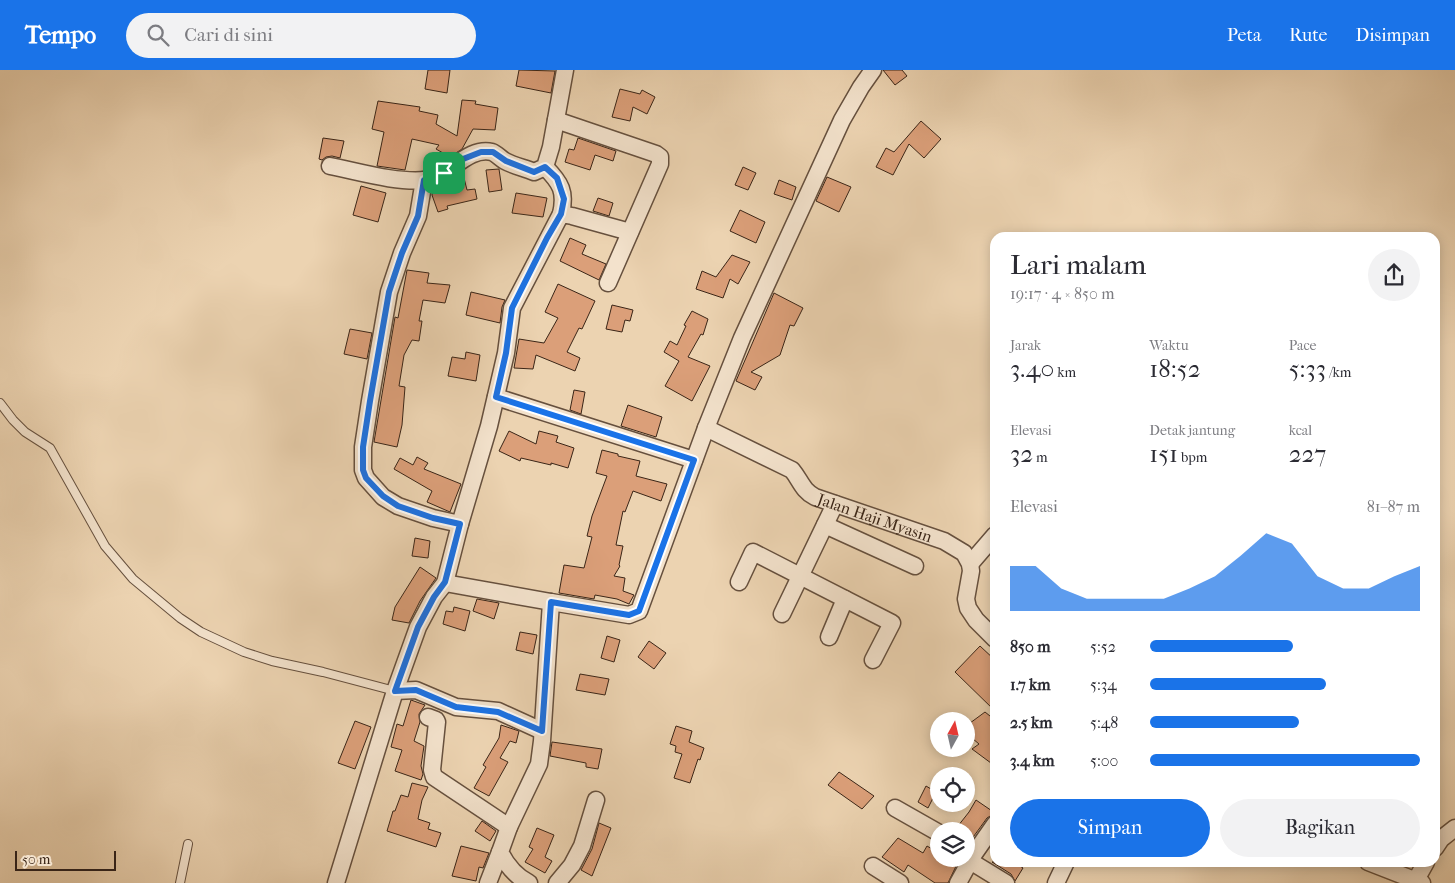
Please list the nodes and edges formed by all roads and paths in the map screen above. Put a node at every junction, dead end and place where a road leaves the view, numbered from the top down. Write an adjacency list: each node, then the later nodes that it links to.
1 (565, 70): 3 (street)
2 (873, 70): 12 (street)
3 (556, 120): 5 (street); 8 (street)
4 (330, 166): 6 (street)
5 (545, 167): 6 (street); 7 (street)
6 (424, 180): 15 (street)
7 (561, 214): 8 (street); 10 (street)
8 (630, 232): 9 (street)
9 (608, 283)
10 (496, 397): 13 (street); 15 (street)
11 (0, 404): 29 (lane)
12 (706, 428): 13 (street); 14 (street, Jalan Haji Myasin)
13 (694, 460): 24 (street)
14 (835, 504): 16 (street); 18 (street, Jalan Haji Myasin)
15 (460, 524): 21 (street)
16 (825, 525): 19 (street); 20 (street)
17 (990, 541): 18 (street)
18 (970, 564): 26 (street)
19 (915, 566)
20 (800, 576): 22 (street); 23 (street); 25 (street)
21 (445, 582): 24 (street); 29 (street)
22 (739, 582)
23 (845, 599): 27 (street); 28 (street)
24 (551, 602): 31 (street)
25 (782, 614)
26 (990, 634)
27 (829, 637)
28 (873, 660)
29 (395, 691): 31 (street); 50 (street)
30 (428, 717): 34 (street)
31 (542, 731): 34 (street)
32 (596, 800): 53 (street)
33 (895, 808): 35 (street)
34 (509, 827): 41 (street)
35 (930, 828)
36 (1455, 828): 38 (street)
37 (990, 830): 40 (street)
38 (1440, 840)
39 (188, 844): 49 (lane)
40 (975, 849)
41 (500, 852): 51 (street); 52 (street)
42 (975, 859): 56 (street)
43 (873, 866): 54 (street)
44 (965, 867): 55 (street)
45 (1064, 867): 57 (street)
46 (1381, 867): 48 (street)
47 (1424, 867): 48 (street)
48 (1419, 881)
49 (180, 883)
50 (336, 883)
51 (488, 883)
52 (529, 883)
53 (557, 883)
54 (900, 883)
55 (958, 883)
56 (1006, 883)
57 (1056, 883)

